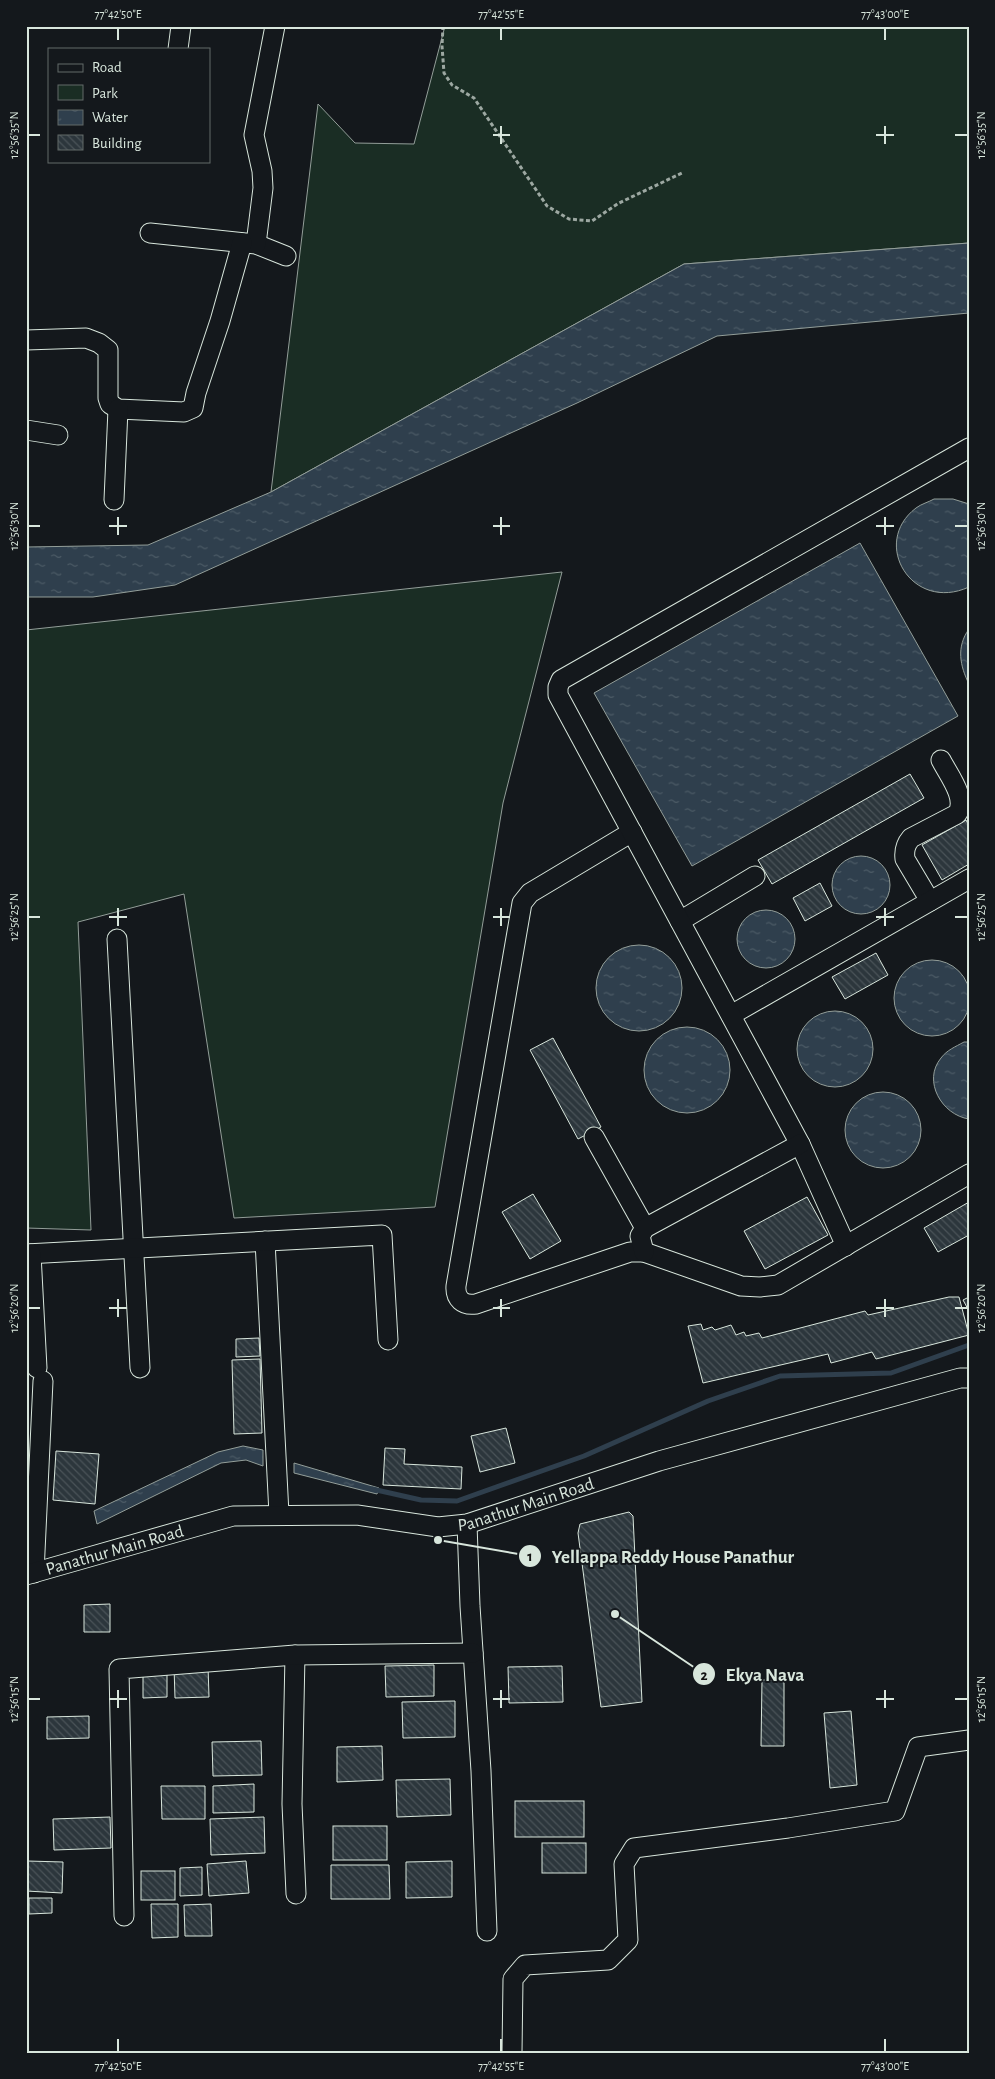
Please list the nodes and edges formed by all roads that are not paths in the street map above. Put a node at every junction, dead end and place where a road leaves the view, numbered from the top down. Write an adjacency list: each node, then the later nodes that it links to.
1 (181, 26): 3 (street)
2 (275, 26): 5 (street)
3 (178, 48)
4 (150, 233): 5 (street)
5 (249, 244): 6 (street); 8 (street)
6 (286, 256)
7 (26, 340): 8 (street)
8 (118, 409): 12 (street)
9 (26, 430): 10 (street)
10 (58, 435)
11 (969, 448): 14 (street)
12 (114, 500)
13 (941, 760): 17 (street)
14 (632, 832): 18 (street); 28 (street)
15 (755, 876): 18 (street)
16 (969, 879): 17 (street)
17 (930, 901): 20 (street)
18 (680, 920): 20 (street)
19 (117, 939): 27 (street)
20 (731, 1014): 22 (street)
21 (594, 1137): 24 (street)
22 (800, 1144): 24 (street); 26 (street)
23 (969, 1174): 26 (street)
24 (645, 1228): 28 (street)
25 (264, 1241): 27 (street); 30 (street); 33 (street)
26 (846, 1246): 28 (street)
27 (134, 1248): 29 (street); 31 (street)
28 (644, 1252)
29 (29, 1254): 35 (street)
30 (388, 1340)
31 (140, 1368)
32 (966, 1376): 34 (street, Panathur Main Road)
33 (279, 1514): 34 (street, Panathur Main Road); 35 (street, Panathur Main Road)
34 (467, 1524): 36 (street)
35 (30, 1574)
36 (473, 1653): 37 (street); 41 (street)
37 (295, 1655): 39 (street); 40 (street)
38 (969, 1740): 42 (street)
39 (296, 1894)
40 (124, 1916)
41 (486, 1930)
42 (512, 2053)

